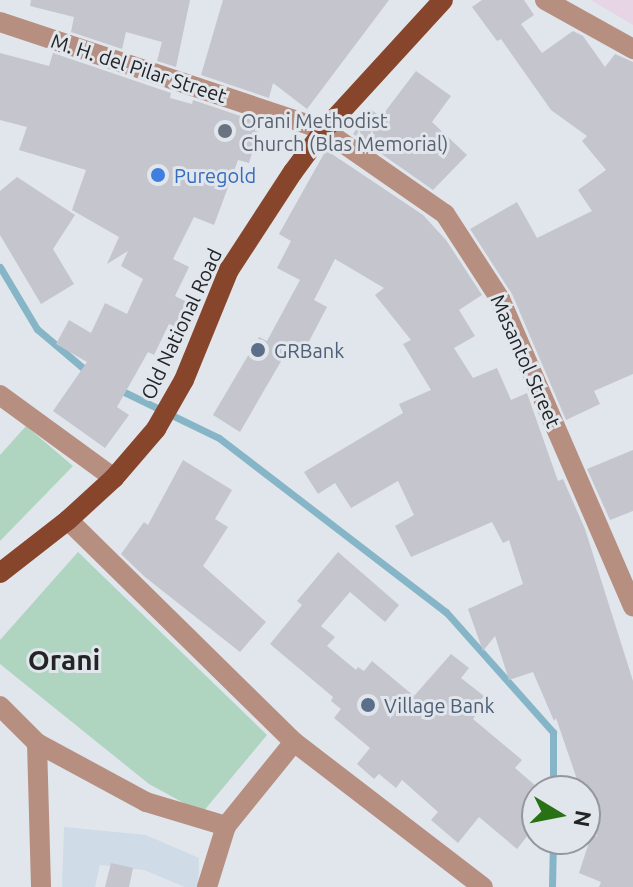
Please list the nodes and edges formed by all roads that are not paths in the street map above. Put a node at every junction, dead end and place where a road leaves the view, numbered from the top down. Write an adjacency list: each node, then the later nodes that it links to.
1 (443, 0): 5 (main road, Old National Road)
2 (545, 0): 4 (street)
3 (0, 22): 5 (street, M. H. del Pilar Street)
4 (633, 49)
5 (324, 130): 7 (main road, Old National Road); 10 (street, Masantol Street)
6 (0, 395): 7 (street)
7 (114, 478): 8 (main road, Old National Road)
8 (68, 520): 9 (main road, Old National Road); 12 (street)
9 (0, 573)
10 (633, 607)
11 (0, 706): 13 (street)
12 (294, 742): 14 (street); 17 (street)
13 (37, 743): 14 (street); 15 (street)
14 (226, 826): 16 (street)
15 (41, 887)
16 (207, 887)
17 (483, 887)

